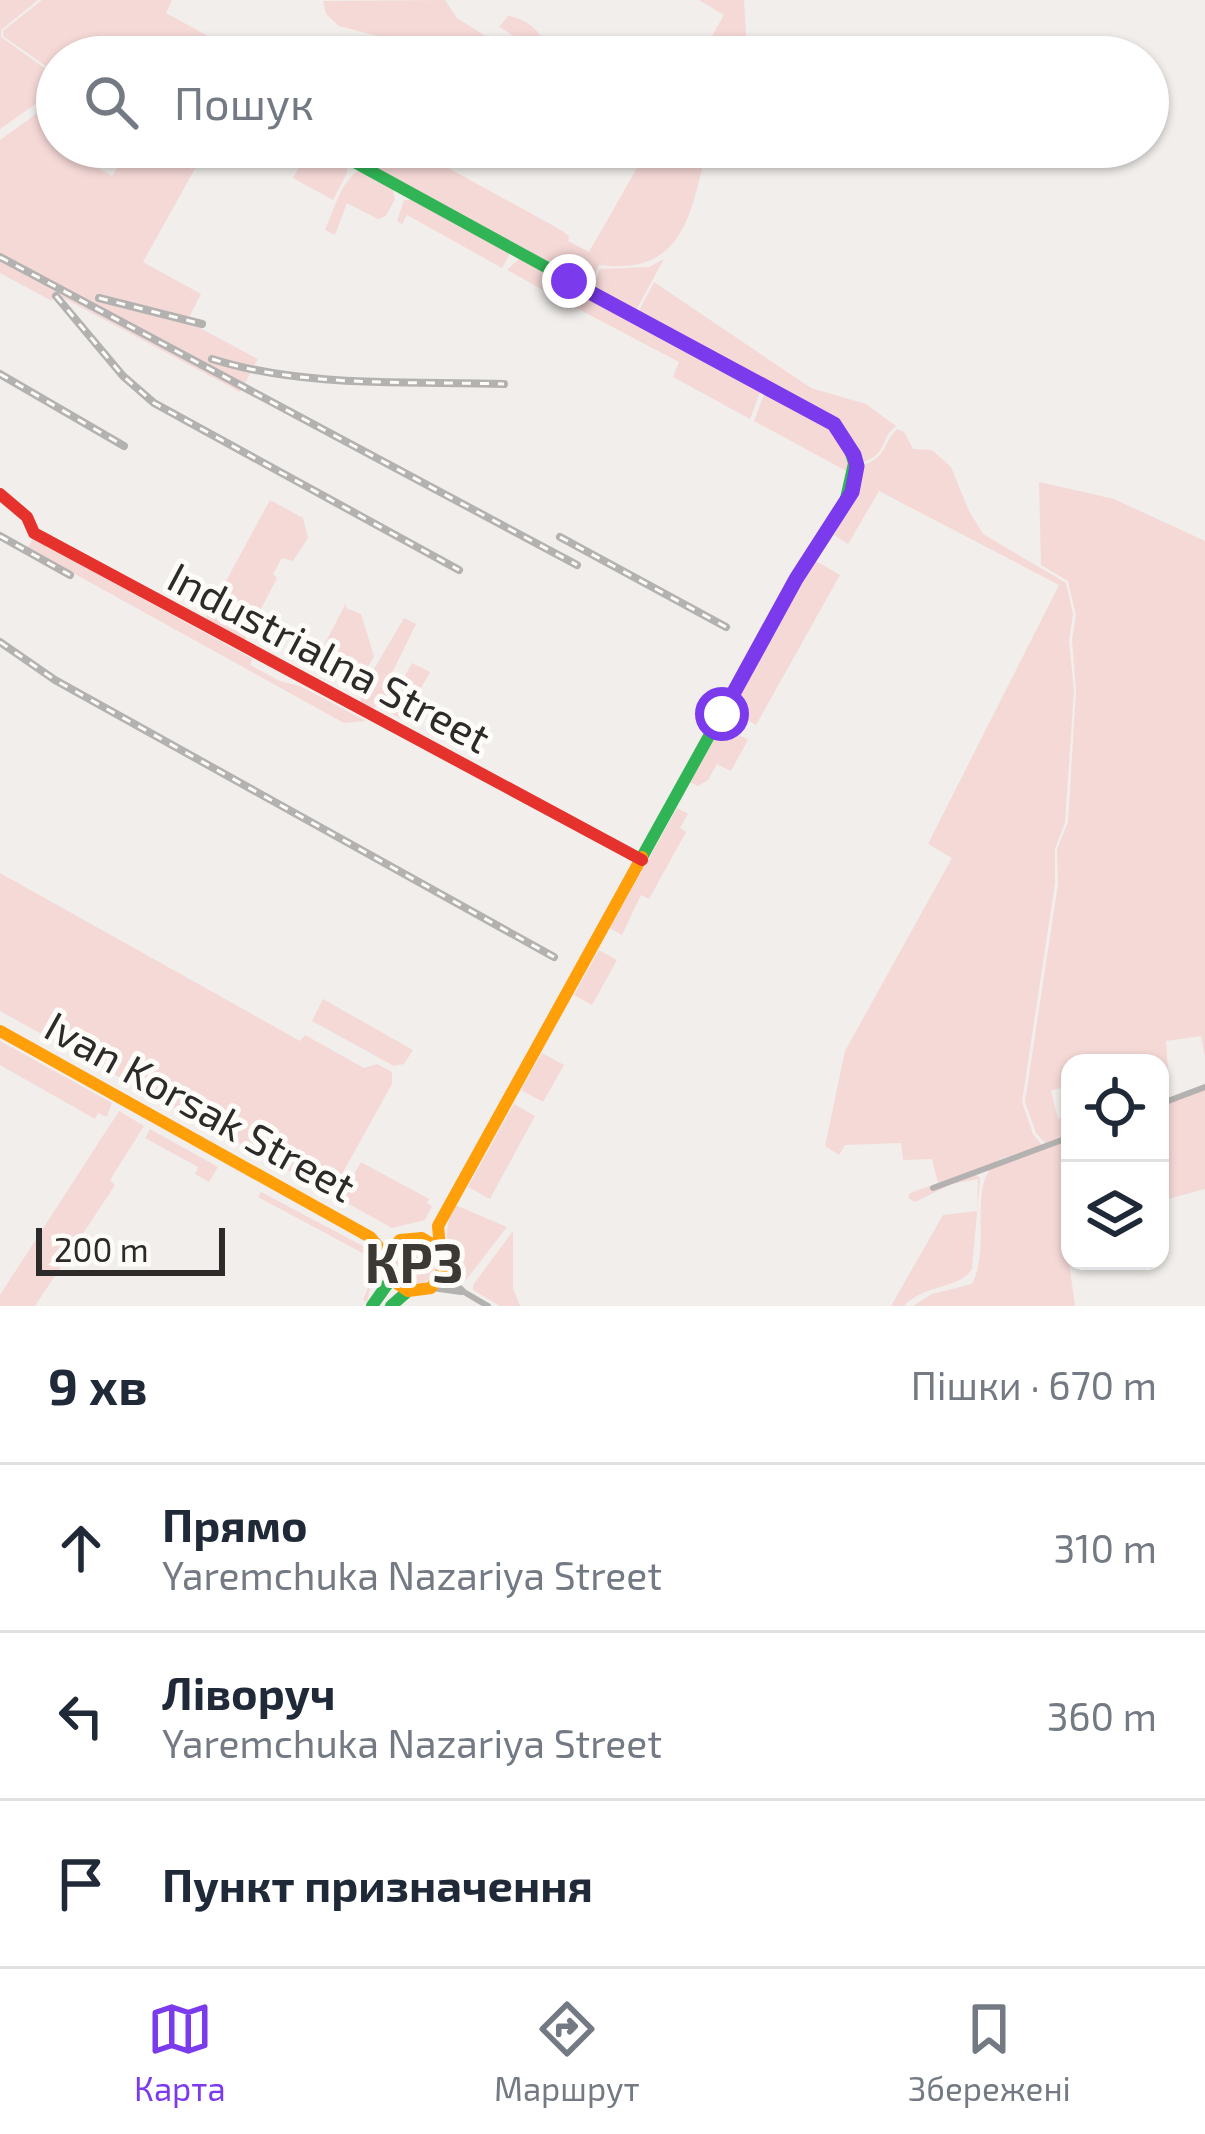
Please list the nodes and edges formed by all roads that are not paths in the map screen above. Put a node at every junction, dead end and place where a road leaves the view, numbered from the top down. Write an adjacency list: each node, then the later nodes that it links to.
1 (366, 168): 3 (street)
2 (0, 494): 3 (street, Industrialna Street)
3 (642, 860): 9 (street)
4 (0, 1031): 11 (street, Ivan Korsak Street)
5 (1205, 1087): 6 (street)
6 (1169, 1101)
7 (1061, 1140): 8 (street)
8 (933, 1188)
9 (438, 1226): 10 (street); 13 (street)
10 (418, 1235): 12 (street); 13 (street)
11 (370, 1237): 12 (street); 14 (street)
12 (400, 1240): 14 (street)
13 (440, 1250): 15 (street)
14 (387, 1257): 16 (street)
15 (442, 1271): 17 (street); 19 (street)
16 (391, 1279): 18 (street); 20 (street)
17 (430, 1288): 18 (street); 19 (street)
18 (408, 1292): 21 (street)
19 (464, 1292): 22 (street)
20 (372, 1306)
21 (392, 1306)
22 (488, 1306)

